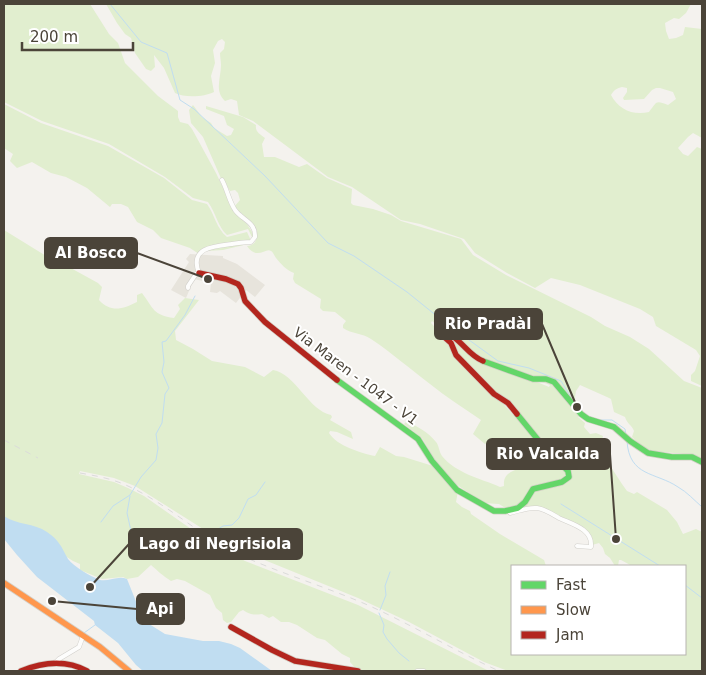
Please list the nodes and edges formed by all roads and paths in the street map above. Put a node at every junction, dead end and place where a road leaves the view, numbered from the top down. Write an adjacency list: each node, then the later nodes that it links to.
1 (222, 180): 2 (street)
2 (199, 273): 3 (street); 5 (street, Via Maren - 1047 - V1)
3 (188, 288)
4 (702, 462): 5 (street)
5 (508, 510): 6 (street)
6 (578, 546)
7 (4, 583): 9 (street)
8 (231, 627): 14 (street)
9 (83, 636): 10 (street); 13 (street)
10 (55, 663): 11 (street); 12 (street)
11 (20, 671)
12 (87, 671)
13 (129, 671)
14 (358, 671)
15 (417, 671): 16 (street)
16 (424, 671)

